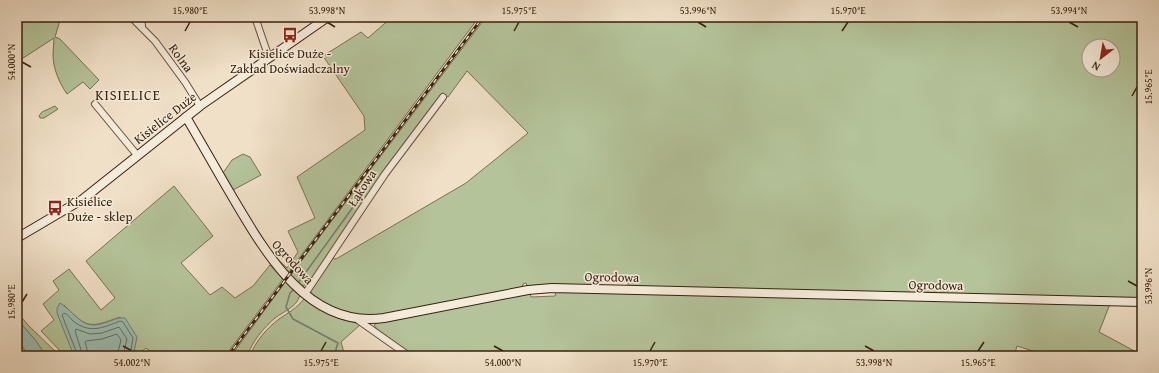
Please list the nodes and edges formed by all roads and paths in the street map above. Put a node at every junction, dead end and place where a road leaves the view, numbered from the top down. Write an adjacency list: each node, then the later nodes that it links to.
1 (131, 17): 5 (street, Rolna)
2 (141, 17): 5 (street)
3 (255, 17): 6 (street)
4 (328, 17): 6 (street, Kisielice Duże)
5 (142, 26): 9 (street, Rolna)
6 (269, 58): 9 (street, Kisielice Duże)
7 (442, 97): 13 (street, Łąkowa)
8 (95, 104): 11 (street)
9 (200, 106): 10 (street, Kisielice Duże)
10 (186, 117): 11 (street, Kisielice Duże); 13 (street, Ogrodowa)
11 (137, 156): 12 (street, Kisielice Duże)
12 (17, 238)
13 (305, 294): 15 (street, Ogrodowa)
14 (1142, 302): 15 (street, Ogrodowa)
15 (358, 320): 16 (street)
16 (409, 356)

